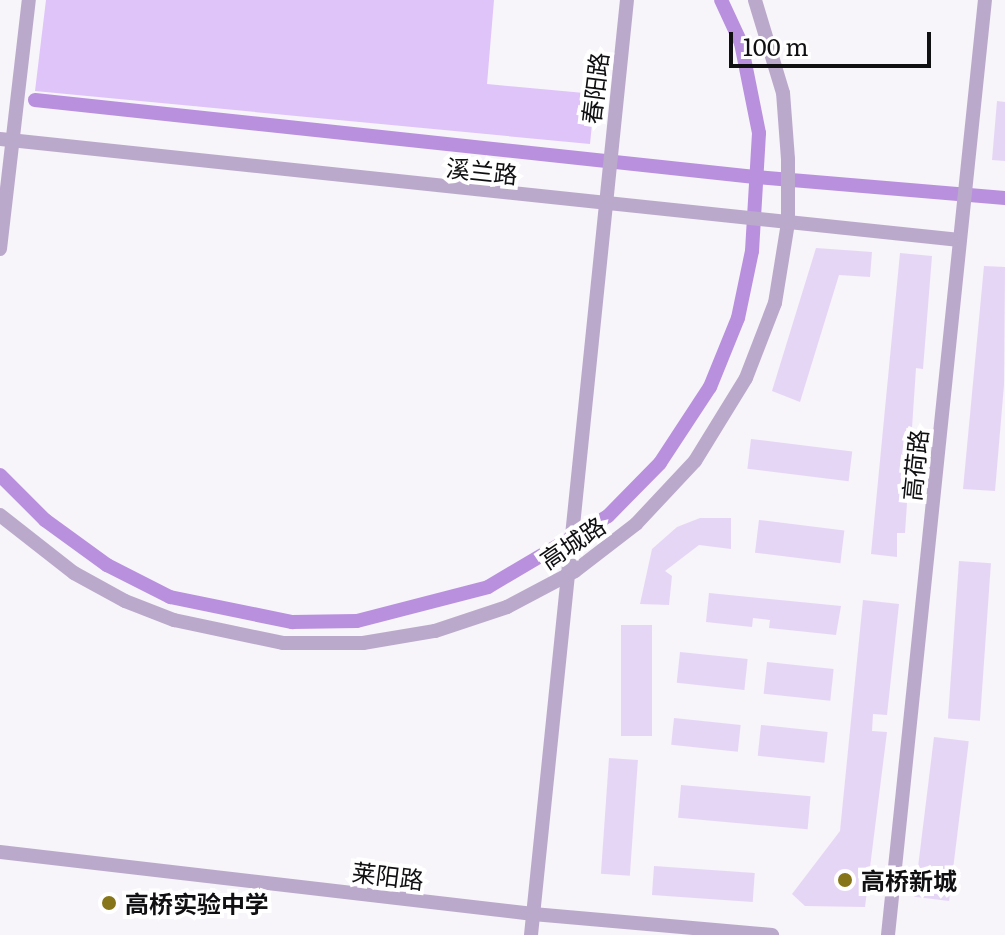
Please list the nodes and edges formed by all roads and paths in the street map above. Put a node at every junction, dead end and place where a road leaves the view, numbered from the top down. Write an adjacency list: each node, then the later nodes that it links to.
1 (29, 0): 5 (street)
2 (627, 0): 6 (street, 春阳路)
3 (755, 0): 7 (street, 高城路)
4 (985, 0): 8 (street, 高荷路)
5 (5, 139): 6 (street, 溪兰路); 9 (street)
6 (606, 206): 7 (street, 溪兰路); 11 (street, 春阳路)
7 (788, 223): 8 (street, 溪兰路); 11 (street, 高城路)
8 (960, 240): 16 (street, 高荷路)
9 (0, 249)
10 (0, 515): 11 (street, 高城路)
11 (569, 574): 13 (street, 春阳路)
12 (0, 852): 13 (street, 莱阳路)
13 (533, 914): 14 (street, 春阳路); 15 (street, 莱阳路)
14 (531, 935)
15 (772, 935)
16 (888, 935)

